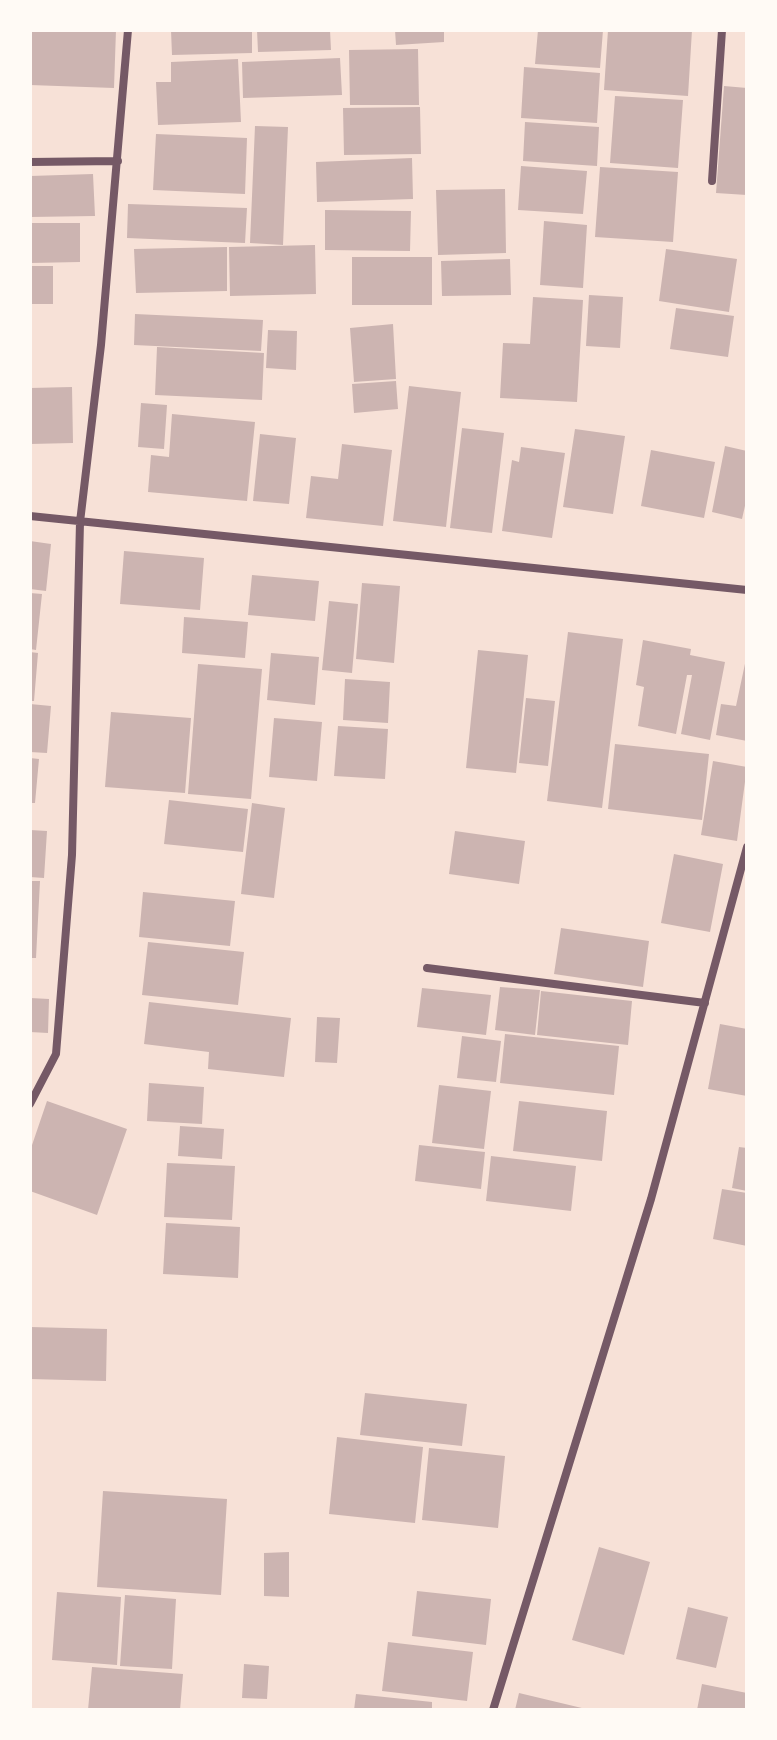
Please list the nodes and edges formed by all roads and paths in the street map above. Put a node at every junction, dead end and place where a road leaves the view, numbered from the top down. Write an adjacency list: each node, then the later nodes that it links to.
1 (128, 30): 3 (street)
2 (722, 30): 5 (street)
3 (118, 161): 4 (street); 7 (street)
4 (30, 162)
5 (712, 181)
6 (30, 516): 7 (street)
7 (80, 522): 8 (street); 12 (street)
8 (747, 590)
9 (747, 847): 11 (street)
10 (427, 968): 11 (street)
11 (705, 1003): 13 (street)
12 (30, 1104)
13 (493, 1710)

